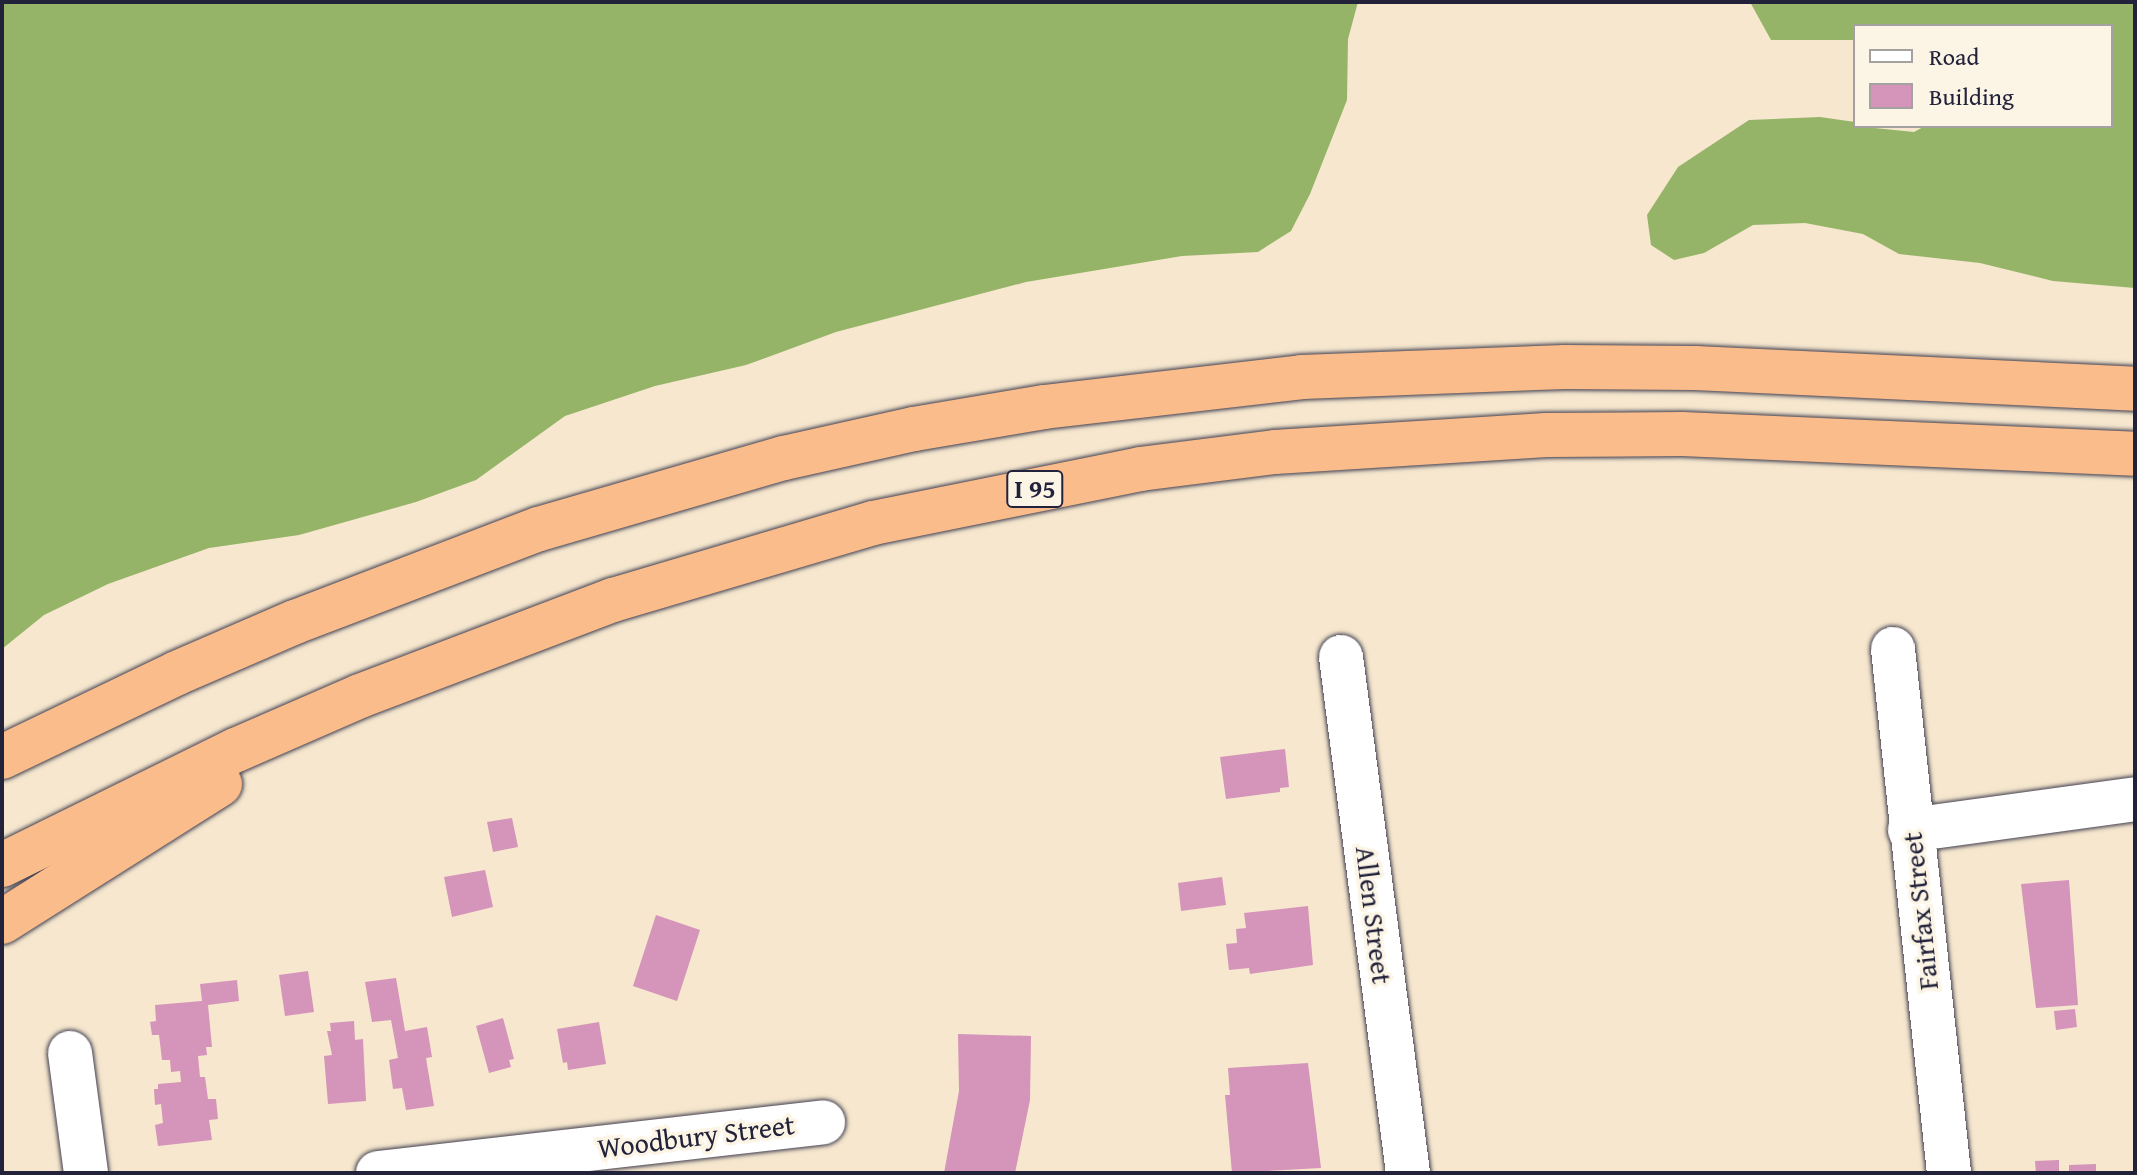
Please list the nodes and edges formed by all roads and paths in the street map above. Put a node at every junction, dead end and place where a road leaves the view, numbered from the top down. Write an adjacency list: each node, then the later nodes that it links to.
1 (2135, 389): 6 (highway)
2 (2135, 454): 5 (highway, I 95)
3 (1893, 649): 8 (street, Fairfax Street)
4 (1341, 657): 15 (street, Allen Street)
5 (360, 696): 9 (highway, I 95); 10 (highway)
6 (2, 757)
7 (2135, 799): 8 (street)
8 (1910, 830): 16 (street, Fairfax Street)
9 (2, 865)
10 (2, 922)
11 (70, 1053): 13 (street)
12 (823, 1122): 14 (street, Woodbury Street)
13 (86, 1173)
14 (378, 1173)
15 (1408, 1173)
16 (1949, 1173)

